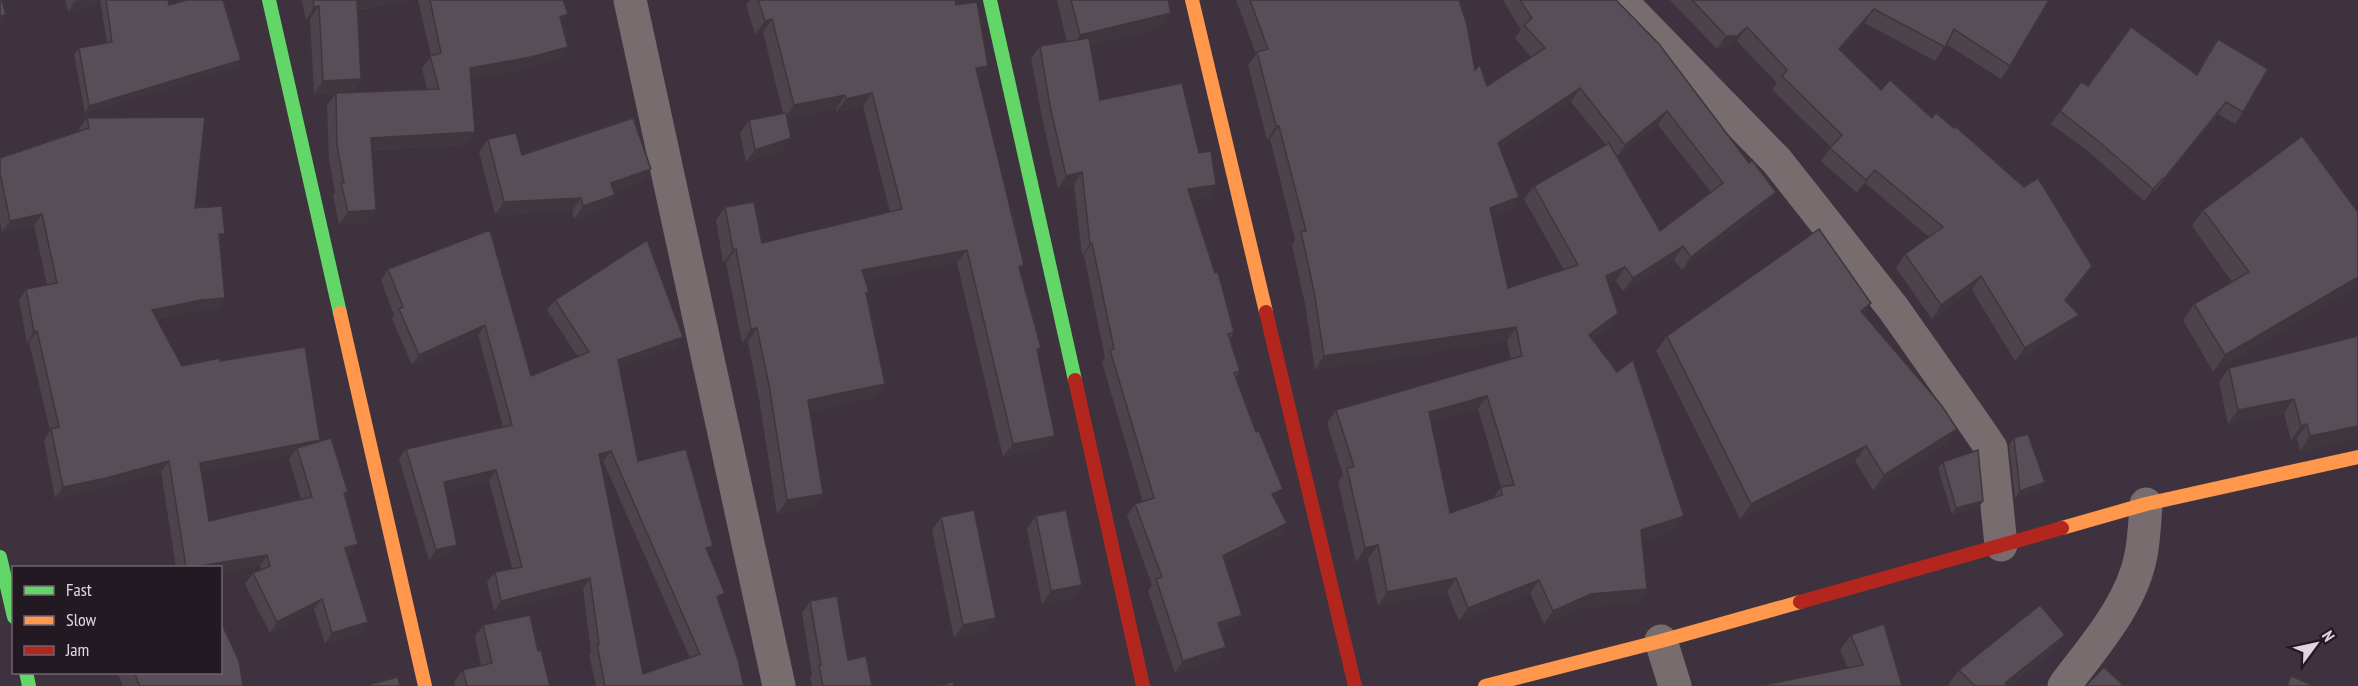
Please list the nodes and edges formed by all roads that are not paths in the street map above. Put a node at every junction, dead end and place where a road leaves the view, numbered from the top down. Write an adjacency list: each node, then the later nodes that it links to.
1 (269, 0): 12 (street)
2 (630, 0): 13 (street)
3 (990, 0): 14 (street)
4 (1192, 0): 15 (street)
5 (1620, 0): 8 (street)
6 (2358, 457): 7 (street)
7 (2146, 504): 8 (street); 18 (street)
8 (2001, 545): 11 (street)
9 (0, 557): 10 (street)
10 (12, 608)
11 (1661, 641): 16 (street); 17 (street)
12 (425, 686)
13 (779, 686)
14 (1143, 686)
15 (1355, 686)
16 (1485, 686)
17 (1675, 686)
18 (2064, 686)

